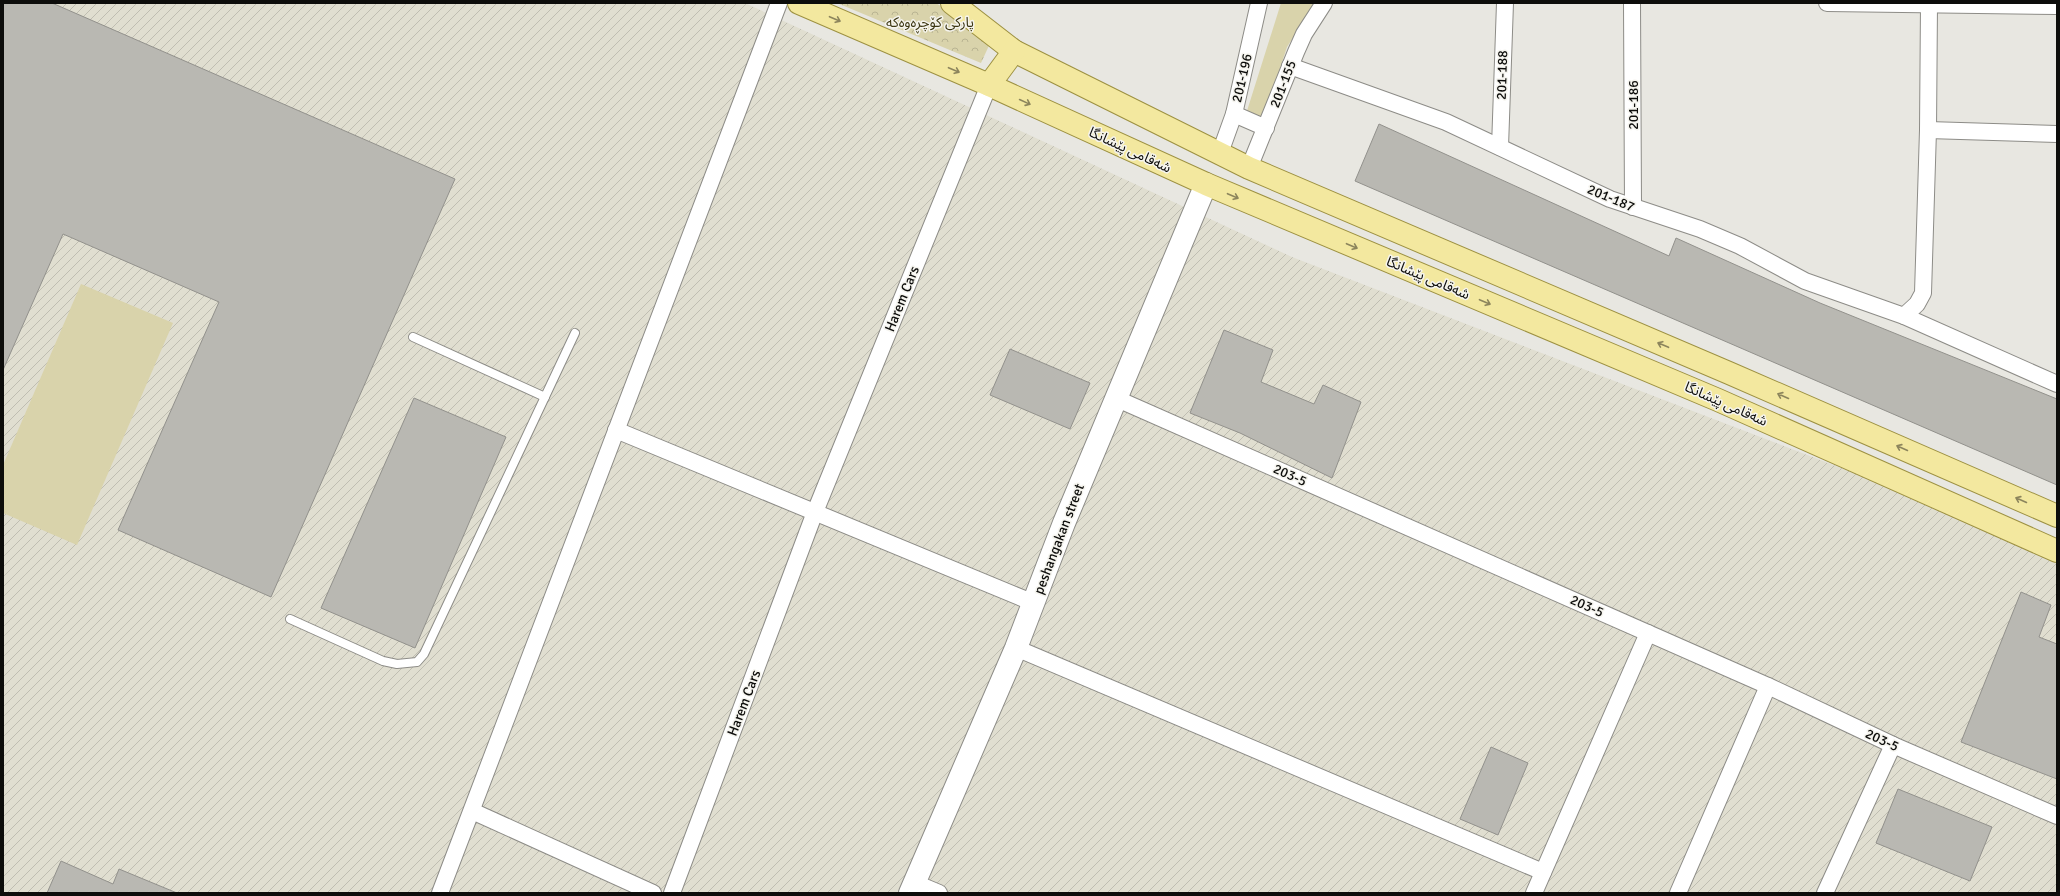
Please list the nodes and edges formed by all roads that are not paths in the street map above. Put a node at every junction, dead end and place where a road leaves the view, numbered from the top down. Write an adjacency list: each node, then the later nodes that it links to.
1 (779, 3): 32 (street)
2 (799, 3): 14 (main road, شەقامی پێشانگا, one-way to 14)
3 (952, 3): 12 (main road, شەقامی پێشانگا)
4 (1260, 3): 15 (street, 201-196)
5 (1324, 3): 13 (street, 201-155)
6 (1505, 3): 19 (street, 201-188)
7 (1632, 3): 23 (street, 201-186)
8 (1827, 3): 9 (street)
9 (1929, 4): 10 (street); 17 (street)
10 (1953, 4): 11 (street)
11 (2057, 6)
12 (1014, 51): 14 (main road); 20 (main road, شەقامی پێشانگا)
13 (1290, 66): 16 (street, 201-155); 19 (street, 201-187)
14 (990, 86): 22 (main road, شەقامی پێشانگا, one-way to 22); 33 (street, Harem Cars)
15 (1234, 114): 16 (street); 20 (street, 201-196)
16 (1266, 128): 21 (street, 201-155)
17 (1928, 130): 18 (street); 24 (street)
18 (2057, 134)
19 (1500, 147): 23 (street, 201-187)
20 (1220, 153): 21 (main road, شەقامی پێشانگا)
21 (1249, 168): 27 (main road, شەقامی پێشانگا, one-way to 21)
22 (1206, 184): 30 (street, peshangakan street); 31 (main road, شەقامی پێشانگا, one-way to 31)
23 (1633, 207): 24 (street, 201-187)
24 (1904, 316): 28 (street, 201-187)
25 (575, 333): 29 (lane)
26 (413, 337): 29 (lane)
27 (1729, 373): 31 (main road); 34 (main road, شەقامی پێشانگا, one-way to 27)
28 (2057, 384)
29 (545, 397): 37 (lane)
30 (1115, 398): 36 (street, peshangakan street); 38 (street, 203-5)
31 (1718, 400): 35 (main road, شەقامی پێشانگا)
32 (616, 430): 33 (street); 42 (street)
33 (815, 512): 36 (street); 48 (street, Harem Cars)
34 (2057, 516)
35 (2057, 551)
36 (1034, 603): 39 (street, peshangakan street)
37 (290, 619)
38 (1648, 633): 40 (street, 203-5); 44 (street)
39 (1016, 648): 44 (street); 45 (street, peshangakan street)
40 (1768, 686): 41 (street, 203-5); 51 (street)
41 (1893, 745): 43 (street, 203-5); 52 (street)
42 (472, 811): 46 (street); 47 (street)
43 (2057, 816)
44 (1543, 872): 50 (street)
45 (912, 888): 49 (street)
46 (440, 893)
47 (653, 893)
48 (672, 893)
49 (939, 893)
50 (1534, 893)
51 (1678, 893)
52 (1825, 893)

